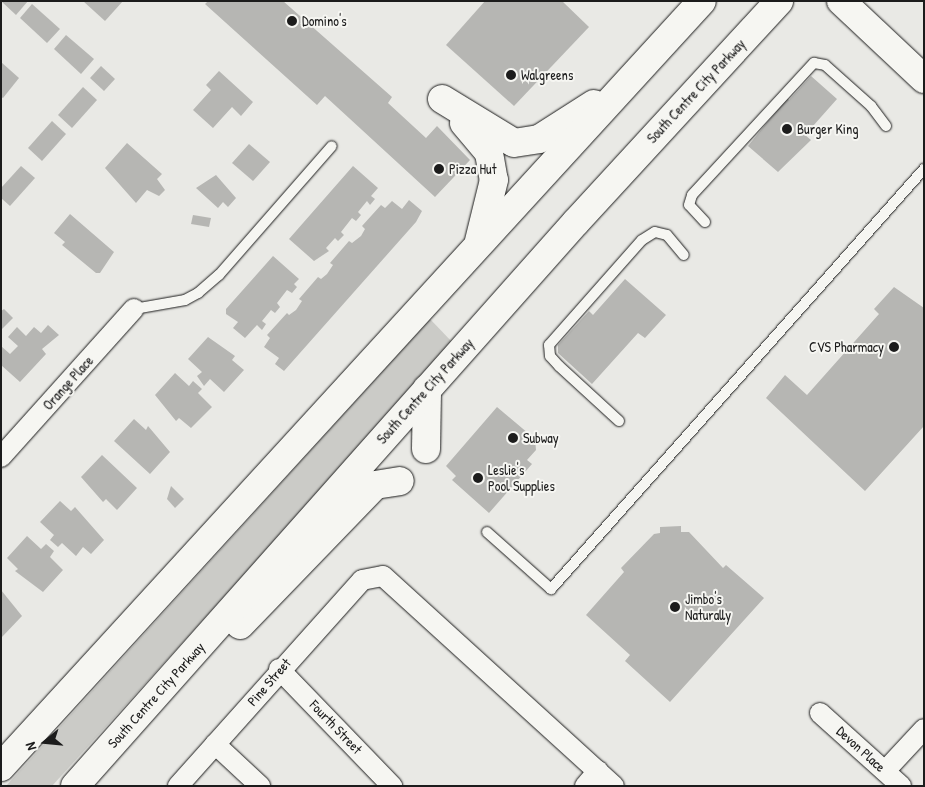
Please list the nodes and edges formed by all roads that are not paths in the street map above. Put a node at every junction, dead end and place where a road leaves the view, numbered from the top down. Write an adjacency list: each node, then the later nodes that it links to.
1 (702, 1): 5 (main road)
2 (779, 1): 13 (main road, South Centre City Parkway)
3 (841, 1): 4 (main road)
4 (924, 79)
5 (624, 84): 10 (main road); 10 (main road)
6 (886, 126): 9 (lane)
7 (332, 146): 12 (lane)
8 (924, 169): 18 (lane)
9 (705, 222)
10 (476, 249): 24 (main road)
11 (684, 256): 14 (lane)
12 (134, 309): 16 (street, Orange Place)
13 (427, 389): 15 (main road); 21 (main road, South Centre City Parkway)
14 (620, 421)
15 (426, 449)
16 (1, 457)
17 (400, 481): 21 (main road)
18 (487, 532)
19 (279, 669): 23 (street, Pine Street); 25 (street, Pine Street); 30 (street, Fourth Street)
20 (820, 713): 26 (street, Devon Place)
21 (138, 716): 27 (main road, South Centre City Parkway)
22 (924, 729): 26 (street)
23 (216, 744): 28 (street, Pine Street); 29 (street)
24 (1, 767)
25 (598, 771): 31 (street); 32 (street)
26 (885, 771): 33 (street, Devon Place)
27 (75, 786)
28 (178, 786)
29 (260, 786)
30 (392, 786)
31 (585, 786)
32 (614, 786)
33 (901, 786)

